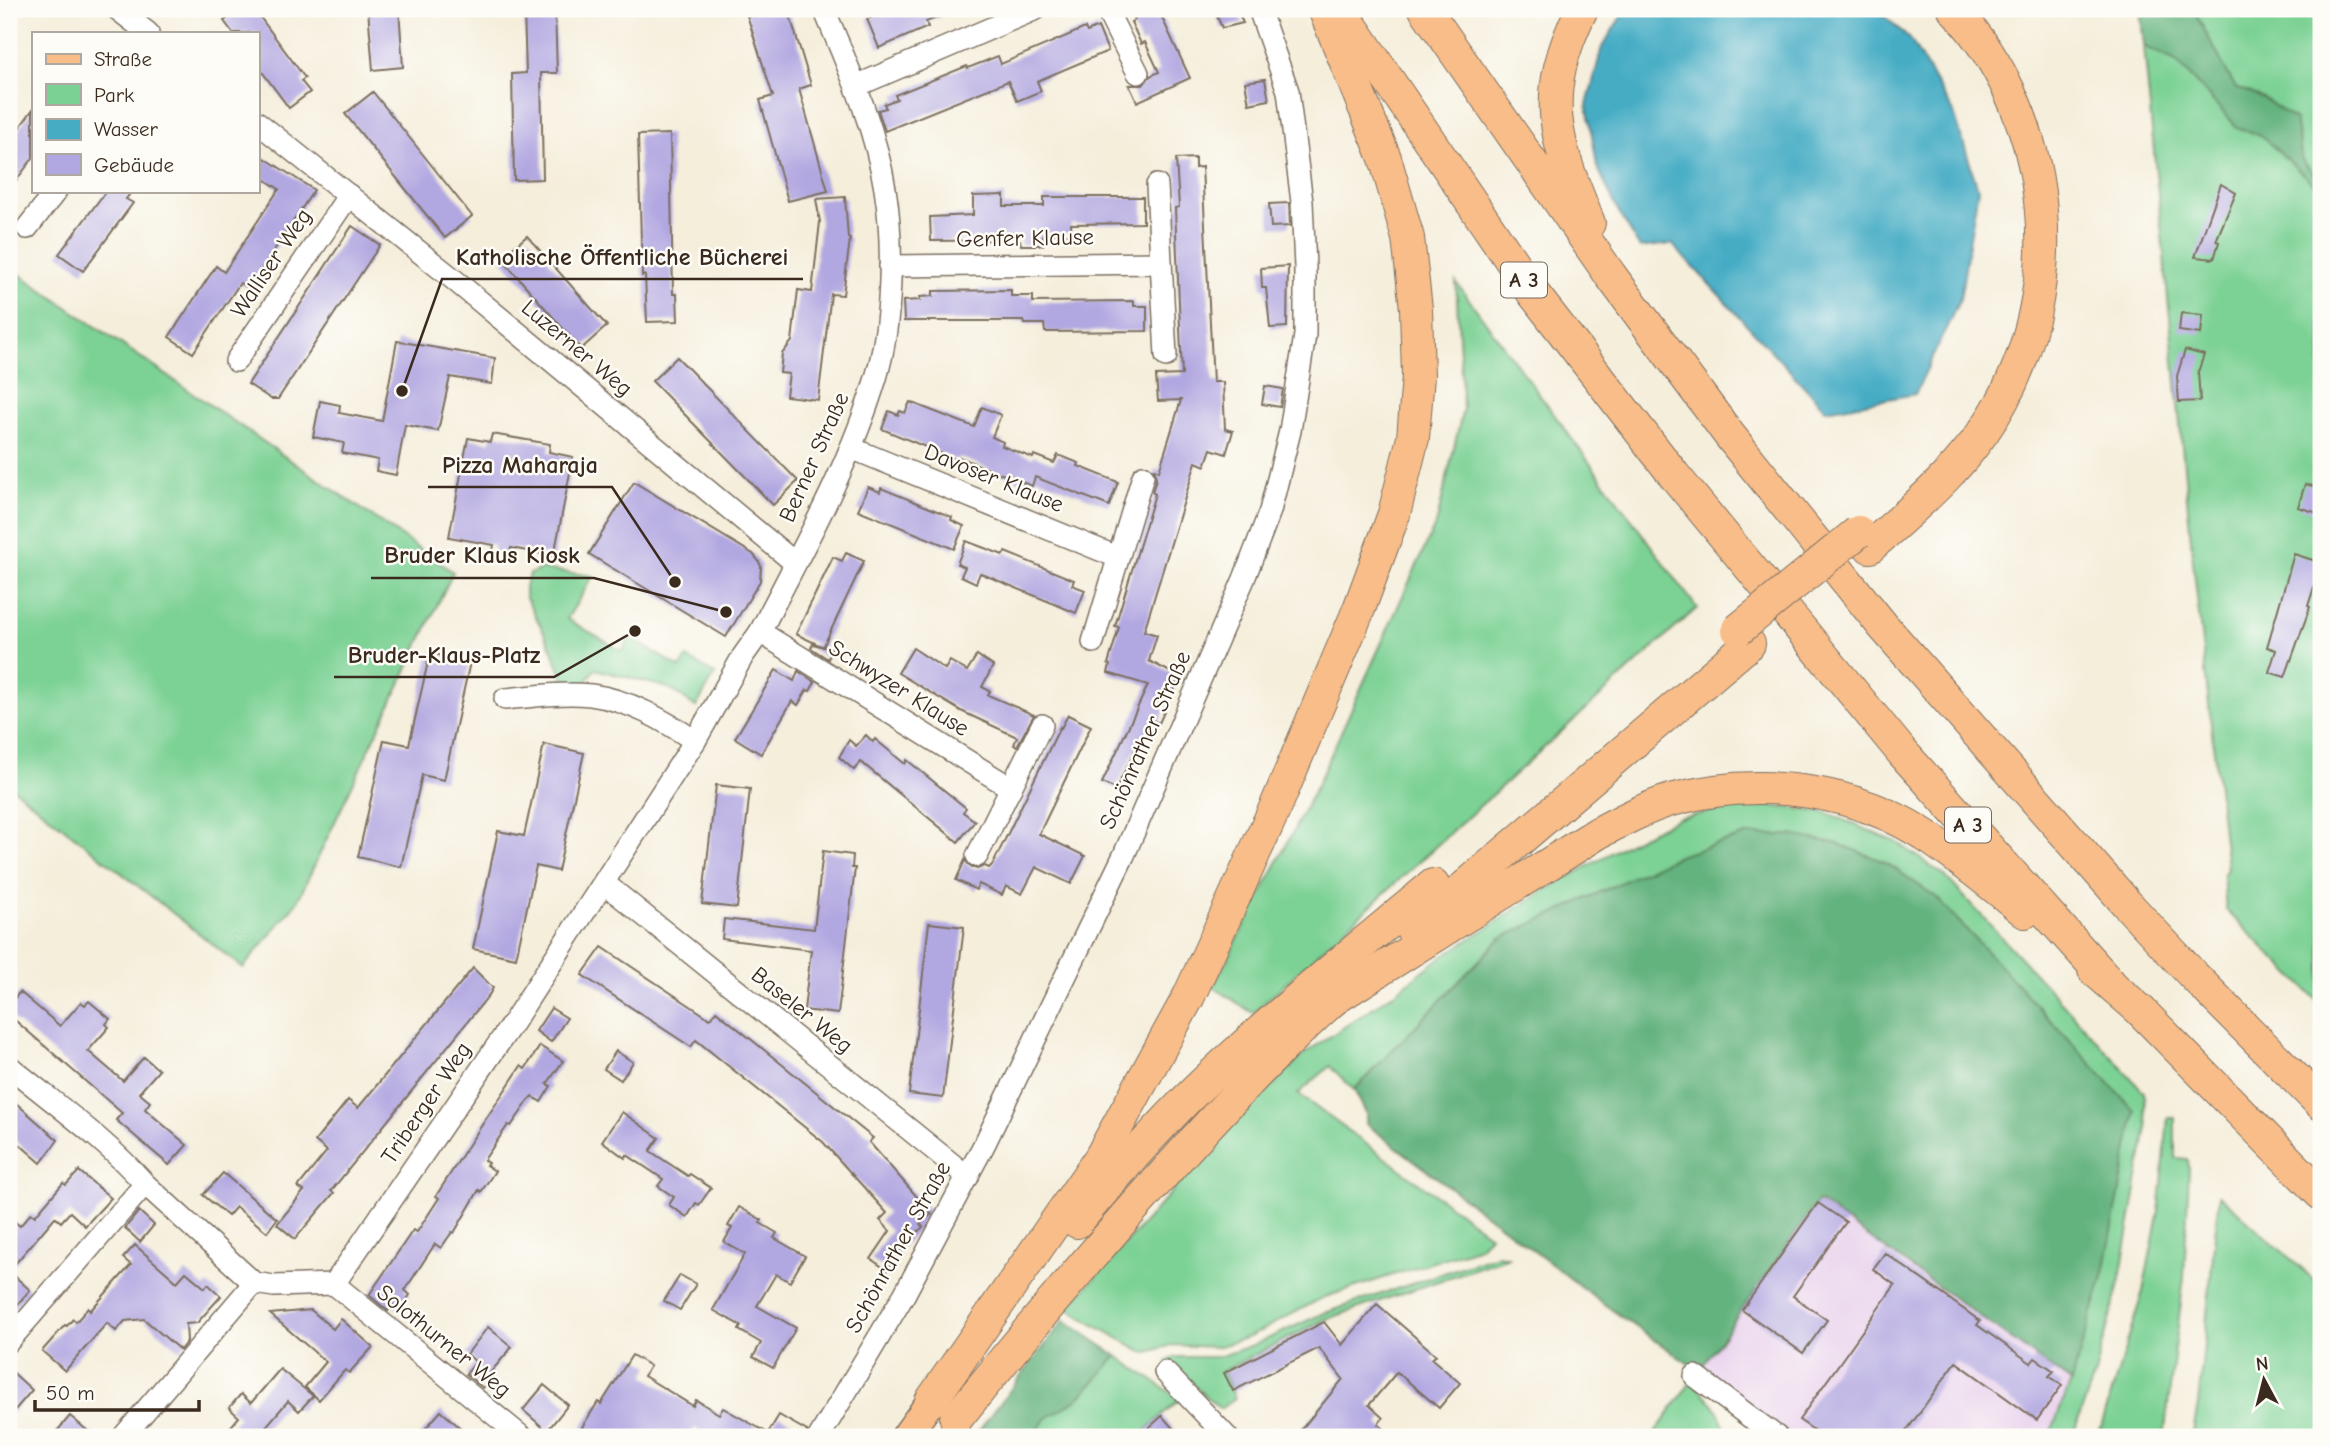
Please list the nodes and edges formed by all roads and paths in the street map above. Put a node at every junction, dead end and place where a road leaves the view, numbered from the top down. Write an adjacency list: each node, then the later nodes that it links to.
1 (117, 9): 12 (street)
2 (824, 9): 14 (street, Berner Straße)
3 (1036, 9): 14 (street)
4 (1106, 9): 13 (street)
5 (1259, 9): 43 (street, Schönrather Straße)
6 (1324, 9): 51 (highway)
7 (1340, 9): 39 (highway, A 3)
8 (1425, 9): 22 (highway)
9 (1582, 9): 22 (highway)
10 (1933, 9): 27 (highway)
11 (1954, 9): 27 (highway)
12 (147, 32)
13 (1139, 72)
14 (856, 86): 21 (street, Berner Straße)
15 (259, 124): 18 (street, Luzerner Weg)
16 (1157, 185): 20 (street)
17 (55, 192): 19 (street)
18 (349, 195): 24 (street, Walliser Weg); 29 (street, Luzerner Weg)
19 (27, 228)
20 (1161, 263): 21 (street, Genfer Klause); 23 (street)
21 (890, 266): 25 (street, Berner Straße)
22 (1611, 276): 42 (highway)
23 (1166, 356)
24 (236, 361)
25 (851, 448): 28 (street, Davoser Klause); 29 (street, Berner Straße)
26 (1143, 476): 28 (street)
27 (1864, 540): 31 (highway)
28 (1117, 557): 32 (street)
29 (795, 563): 30 (street, Berner Straße)
30 (760, 632): 35 (street, Berner Straße); 36 (street, Schwyzer Klause)
31 (1743, 637): 40 (highway); 51 (highway)
32 (1093, 642)
33 (505, 699): 35 (street)
34 (1042, 725): 36 (street)
35 (695, 741): 38 (street, Berner Straße)
36 (1011, 788): 37 (street)
37 (977, 856)
38 (604, 883): 43 (street, Baseler Weg); 47 (street, Triberger Weg)
39 (2110, 984): 40 (highway); 45 (highway, A 3)
40 (1334, 999): 51 (highway)
41 (9, 1066): 44 (street)
42 (2321, 1104)
43 (968, 1177): 54 (street, Schönrather Straße)
44 (145, 1184): 46 (street); 48 (street)
45 (2321, 1194)
46 (254, 1283): 47 (street); 52 (street)
47 (334, 1284): 53 (street, Solothurner Weg)
48 (9, 1341)
49 (1165, 1372): 56 (street)
50 (1695, 1376): 57 (street)
51 (942, 1412): 55 (main road)
52 (123, 1437)
53 (522, 1437)
54 (818, 1437)
55 (905, 1437)
56 (1227, 1437)
57 (1777, 1437)

